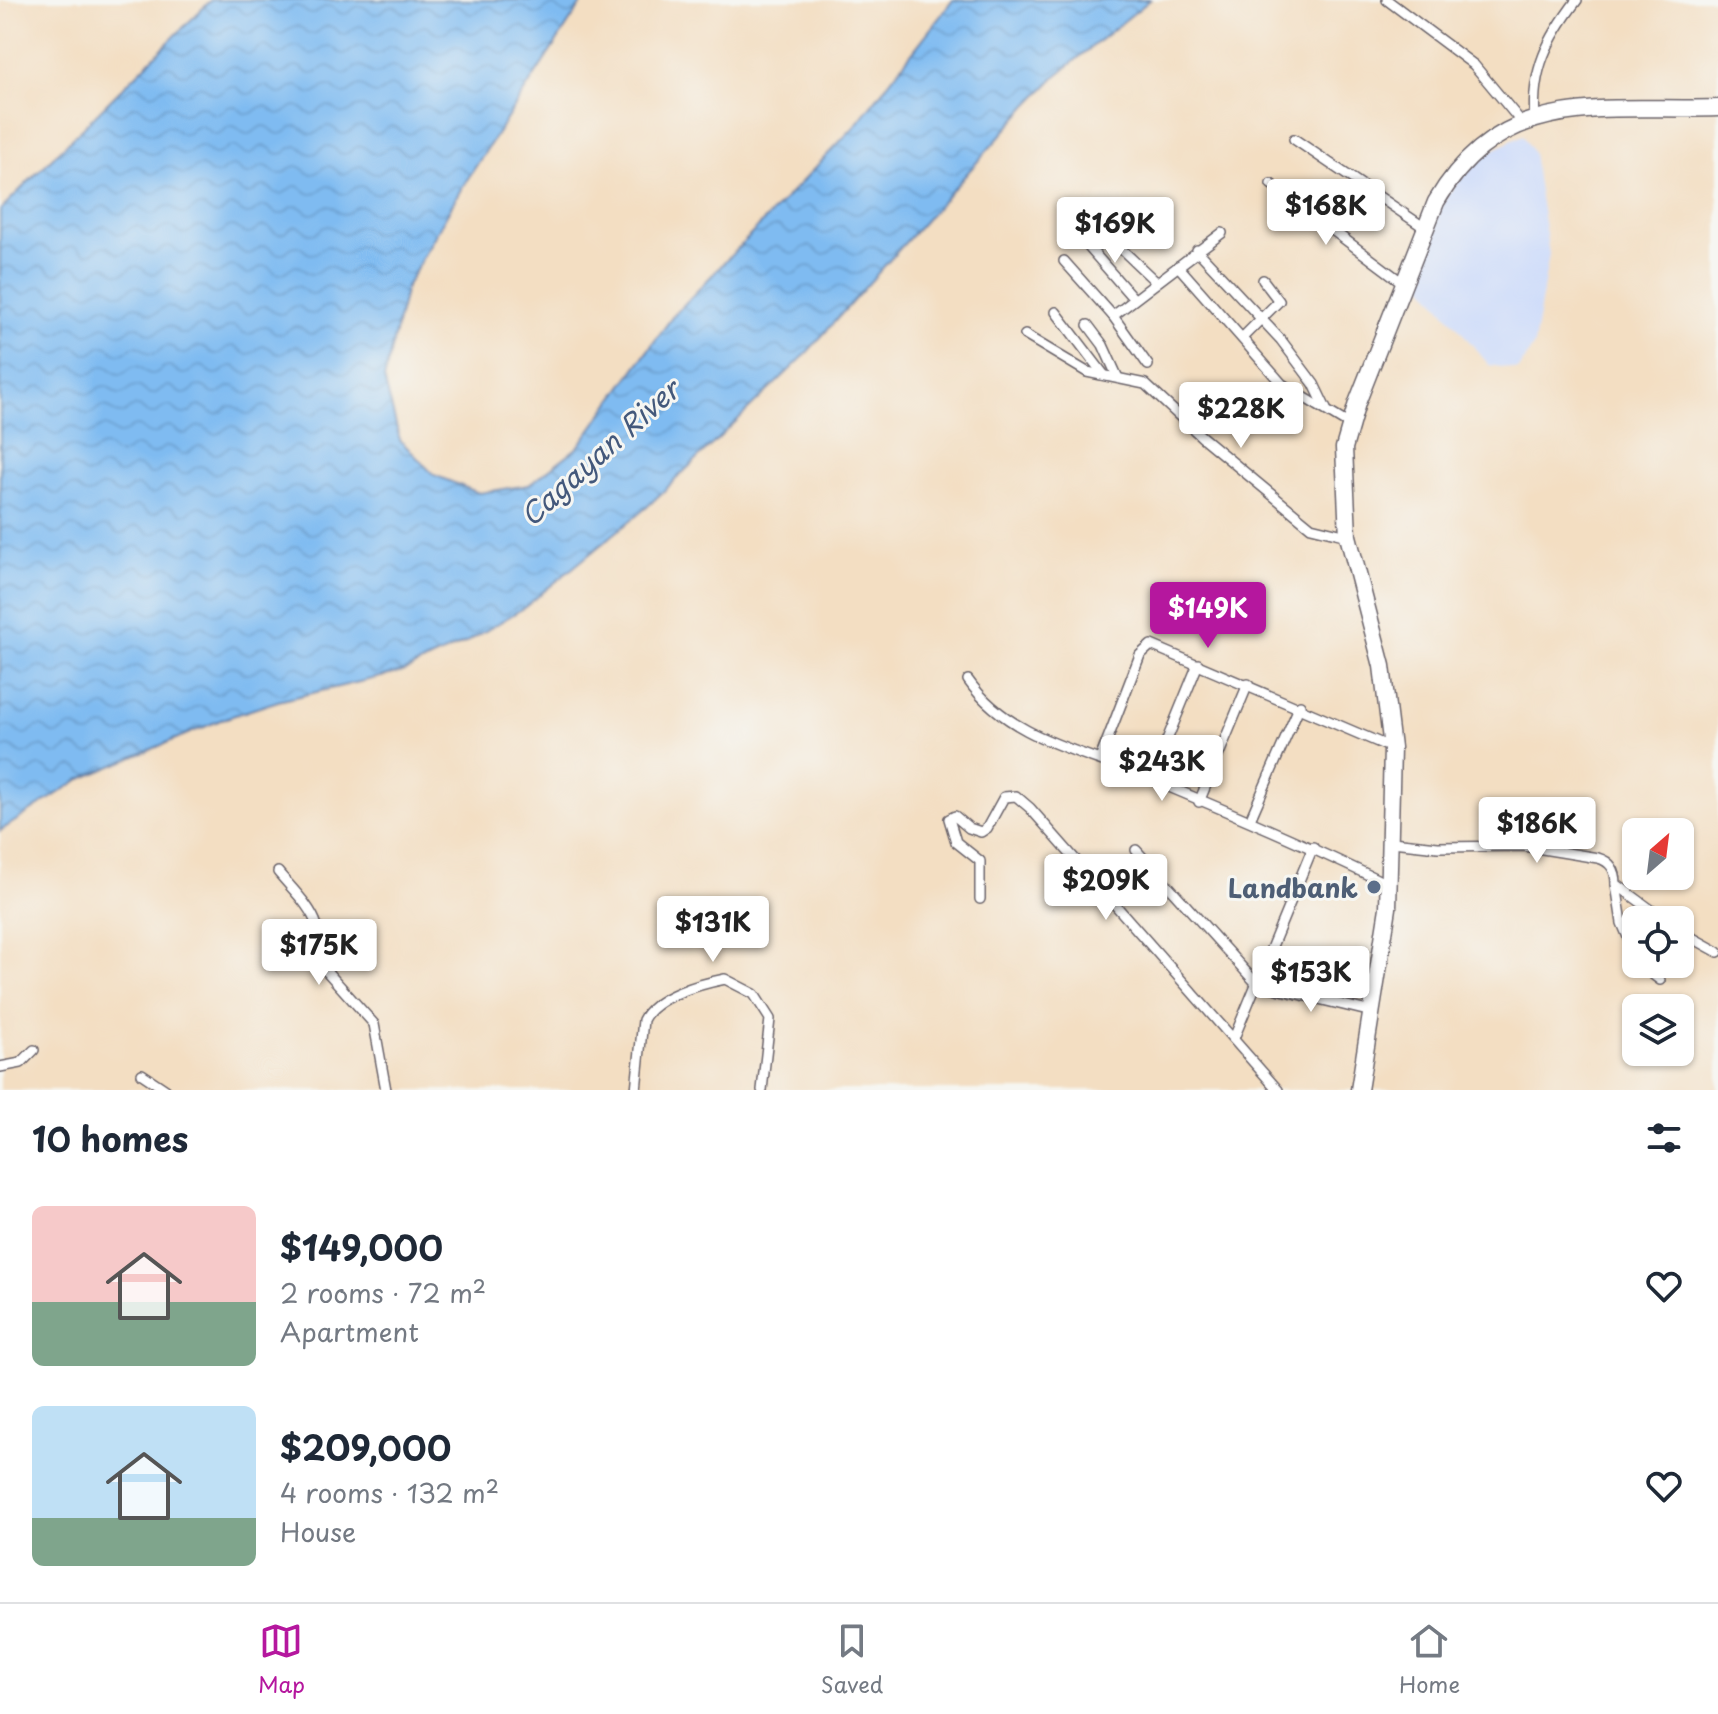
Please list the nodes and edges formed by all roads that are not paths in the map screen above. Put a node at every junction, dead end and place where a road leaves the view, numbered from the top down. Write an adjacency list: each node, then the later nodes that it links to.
1 (1387, 0): 4 (street)
2 (1577, 0): 4 (street)
3 (1718, 108): 4 (highway)
4 (1529, 122): 10 (highway)
5 (1294, 139): 10 (street)
6 (1271, 184): 18 (street)
7 (1109, 215): 9 (street)
8 (1066, 221): 12 (street)
9 (1097, 226): 12 (street); 17 (street)
10 (1425, 228): 18 (highway)
11 (1222, 233): 13 (street)
12 (1082, 239): 19 (street)
13 (1197, 250): 15 (street); 22 (street)
14 (1064, 261): 21 (street)
15 (1178, 266): 17 (street); 25 (street)
16 (1263, 280): 22 (street)
17 (1155, 281): 19 (street)
18 (1403, 283): 30 (highway)
19 (1133, 298): 21 (street)
20 (1056, 312): 27 (street)
21 (1113, 316): 26 (street)
22 (1261, 320): 25 (street); 29 (street)
23 (1088, 325): 28 (street)
24 (1025, 335): 27 (street)
25 (1243, 337): 29 (street)
26 (1148, 365)
27 (1104, 375): 28 (street)
28 (1118, 378): 31 (street)
29 (1328, 412): 30 (street)
30 (1350, 425): 31 (highway)
31 (1348, 536): 36 (highway)
32 (1198, 664): 34 (street); 37 (street); 38 (street)
33 (968, 680): 37 (street)
34 (1248, 684): 35 (street); 39 (street)
35 (1300, 705): 36 (street); 40 (street)
36 (1392, 748): 41 (highway)
37 (1100, 759): 38 (street)
38 (1151, 779): 39 (street)
39 (1199, 802): 40 (street)
40 (1250, 820): 42 (street)
41 (1392, 842): 45 (street); 46 (highway)
42 (1313, 847): 46 (street); 54 (street)
43 (1136, 850): 54 (street)
44 (278, 872): 61 (street)
45 (1616, 884): 48 (street); 49 (street)
46 (1390, 886): 55 (highway)
47 (980, 899): 56 (street)
48 (1646, 906)
49 (1622, 923)
50 (1694, 939): 51 (street)
51 (1718, 952)
52 (1657, 978): 53 (street)
53 (1660, 980)
54 (1257, 984): 55 (street); 56 (street)
55 (1372, 1012): 65 (highway)
56 (1234, 1038): 64 (street)
57 (34, 1050): 58 (street)
58 (0, 1067)
59 (142, 1074): 60 (street)
60 (162, 1089)
61 (386, 1090)
62 (636, 1090): 63 (street)
63 (762, 1090)
64 (1278, 1090)
65 (1359, 1090)

